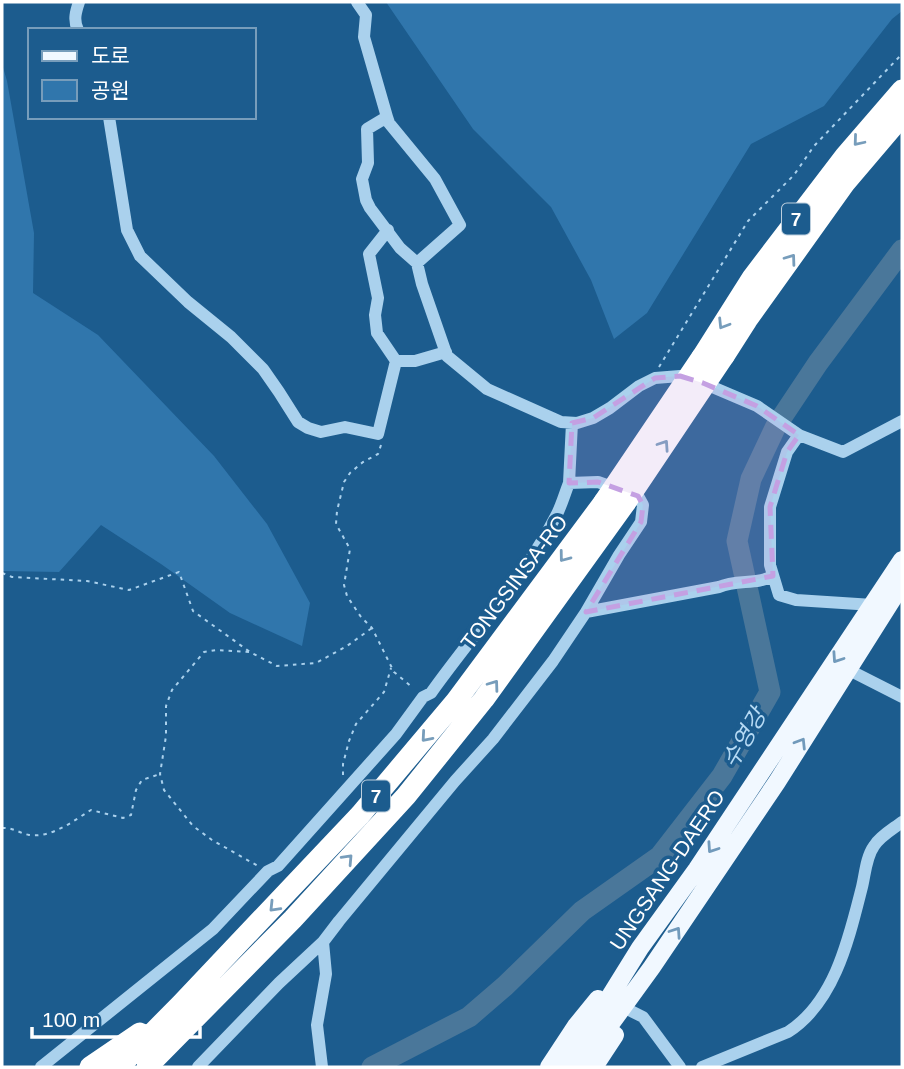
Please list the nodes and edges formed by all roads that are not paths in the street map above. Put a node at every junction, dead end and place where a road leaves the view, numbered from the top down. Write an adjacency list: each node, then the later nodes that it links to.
1 (79, 2): 4 (street)
2 (358, 2): 3 (street)
3 (367, 8): 7 (street)
4 (77, 28)
5 (902, 90): 28 (highway, TONGSINSA-RO / 7, one-way to 28, bridge)
6 (902, 116): 30 (highway, TONGSINSA-RO / 7, one-way to 6, bridge)
7 (387, 117): 9 (street); 10 (street)
8 (109, 119): 12 (street)
9 (388, 230): 10 (street); 12 (street)
10 (417, 263): 11 (street)
11 (446, 352): 12 (street); 14 (street)
12 (396, 361)
13 (902, 421): 15 (street)
14 (572, 423): 15 (street); 16 (street)
15 (795, 431): 18 (street)
16 (569, 483): 21 (street); 31 (street)
17 (902, 560): 19 (main road, UNGSANG-DAERO)
18 (770, 578): 20 (street); 21 (street)
19 (898, 587): 20 (main road, UNGSANG-DAERO); 22 (main road, UNGSANG-DAERO)
20 (873, 605): 26 (main road, UNGSANG-DAERO, one-way to 26)
21 (586, 612): 25 (street)
22 (847, 668): 23 (street); 27 (main road, UNGSANG-DAERO, one-way to 22)
23 (902, 697)
24 (902, 822): 43 (street)
25 (323, 942): 36 (street); 37 (street)
26 (640, 948): 38 (main road); 39 (main road, UNGSANG-DAERO)
27 (652, 967): 29 (main road); 40 (main road, UNGSANG-DAERO)
28 (181, 1004): 32 (highway); 33 (highway, TONGSINSA-RO / 7)
29 (629, 1010): 41 (main road); 42 (street)
30 (189, 1024): 34 (highway, TONGSINSA-RO / 7); 35 (highway)
31 (41, 1067)
32 (90, 1067)
33 (119, 1067)
34 (147, 1067)
35 (160, 1067)
36 (198, 1067)
37 (322, 1067)
38 (550, 1067)
39 (564, 1067)
40 (579, 1067)
41 (594, 1067)
42 (680, 1067)
43 (702, 1067)

